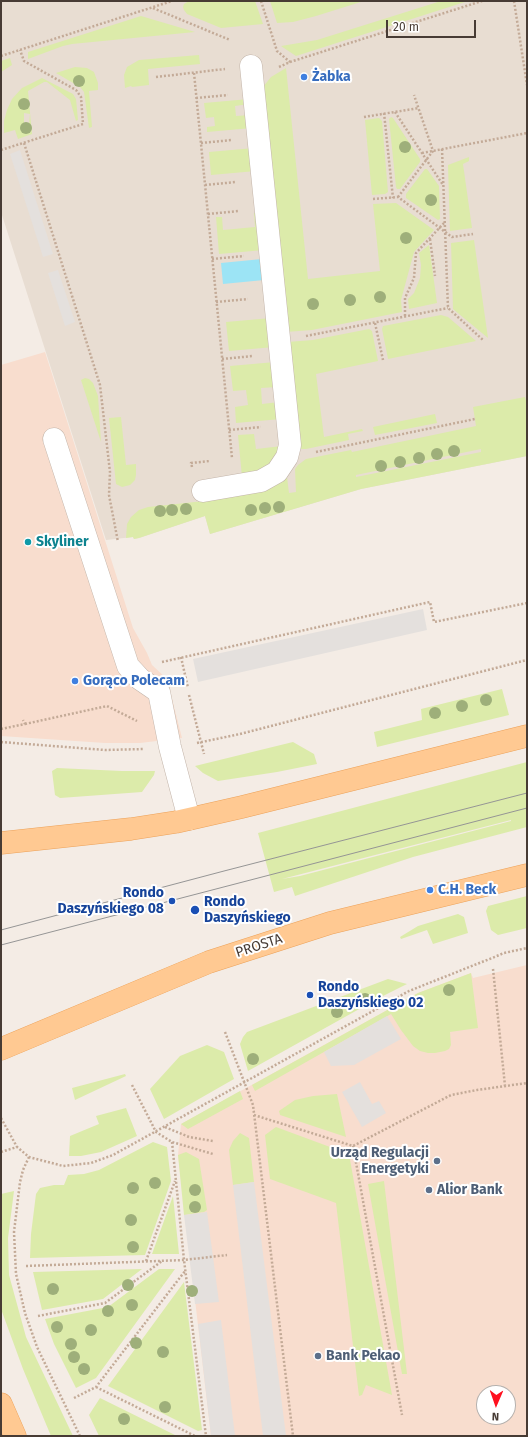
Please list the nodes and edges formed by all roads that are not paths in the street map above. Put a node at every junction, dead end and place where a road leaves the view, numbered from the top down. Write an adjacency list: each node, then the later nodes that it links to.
1 (252, 72): 3 (lane)
2 (54, 439): 5 (lane)
3 (203, 491)
4 (527, 736): 5 (main road)
5 (189, 819): 6 (main road)
6 (1, 843)
7 (527, 875): 8 (main road, PROSTA)
8 (1, 1049)
9 (1, 1404): 10 (main road)
10 (14, 1436)

